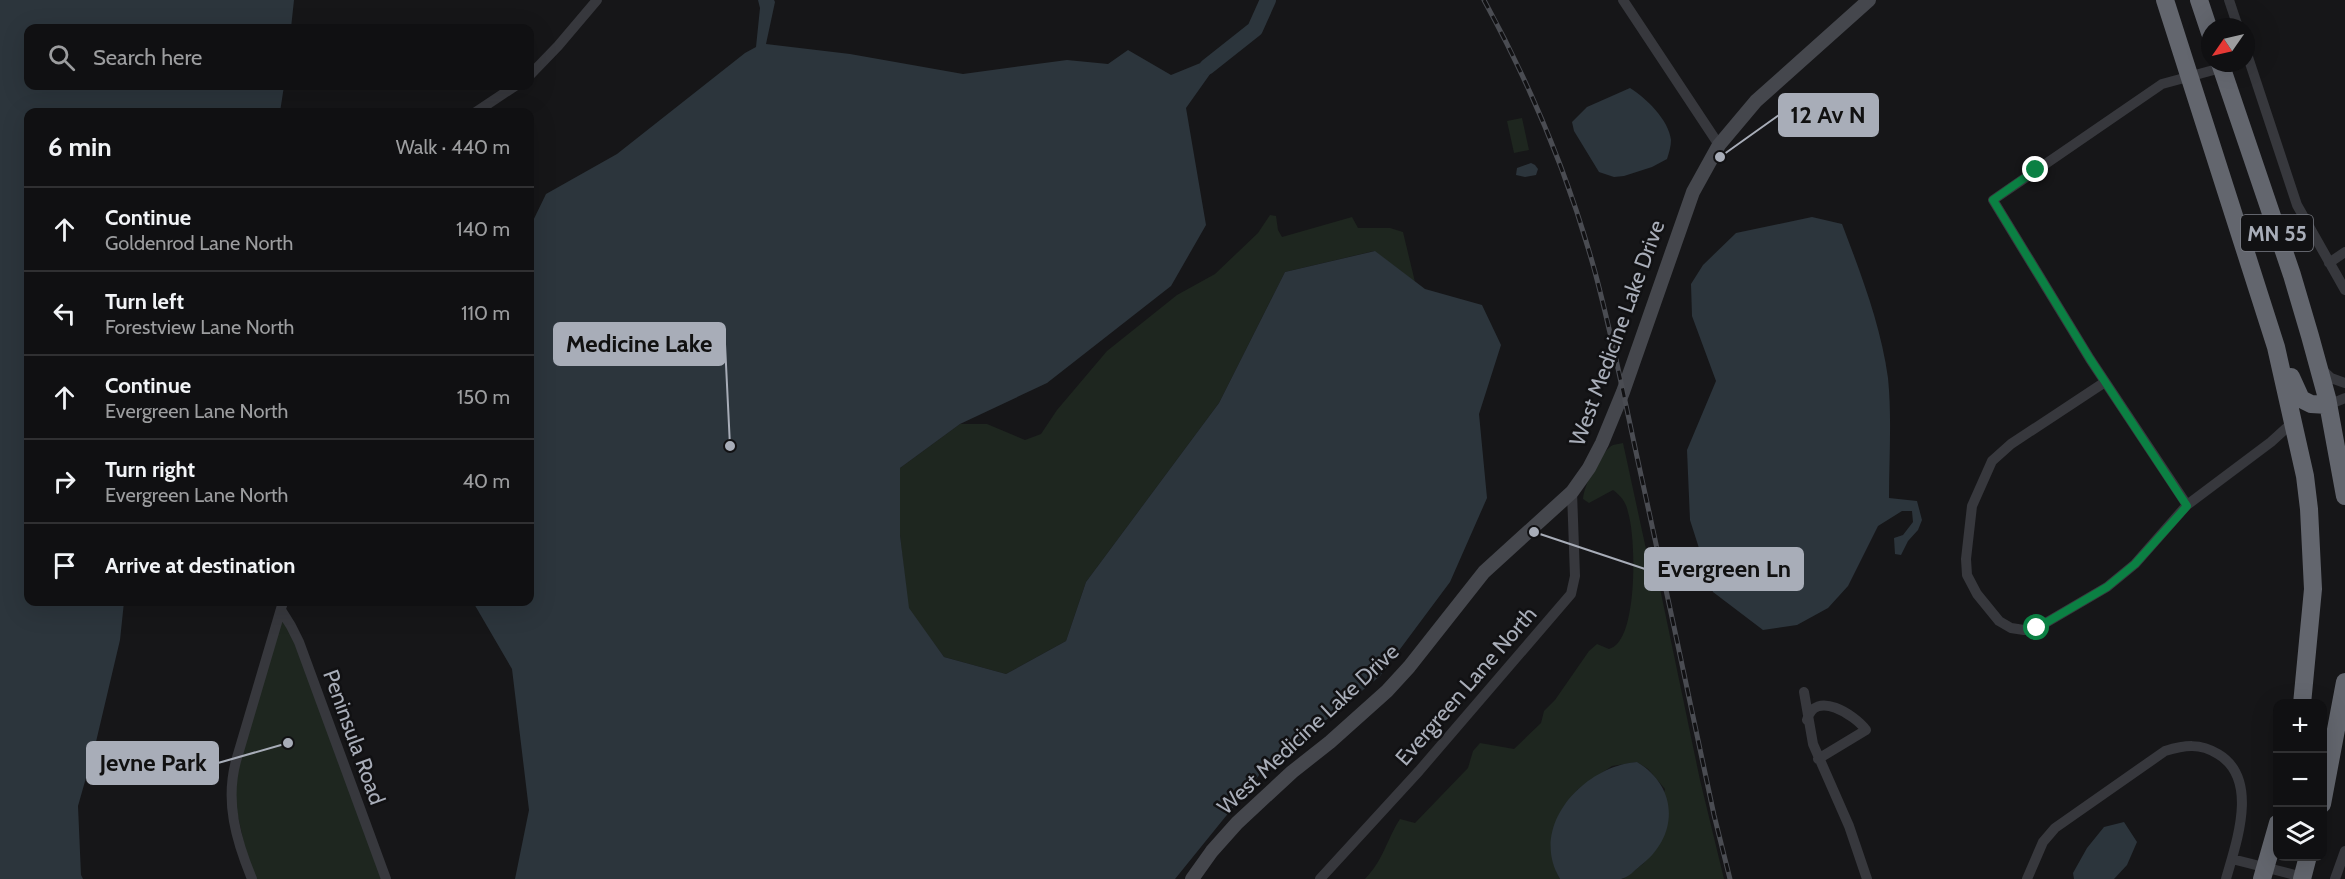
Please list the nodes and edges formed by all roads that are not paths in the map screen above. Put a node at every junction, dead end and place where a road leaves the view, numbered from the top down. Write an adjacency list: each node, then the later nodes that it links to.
1 (597, 0): 9 (street)
2 (1623, 0): 16 (street)
3 (1869, 0): 16 (street, West Medicine Lake Drive)
4 (2165, 0): 13 (highway, MN 55)
5 (2199, 0): 7 (highway)
6 (2229, 0): 8 (street)
7 (2205, 18)
8 (2235, 18)
9 (534, 71)
10 (2204, 72): 13 (street)
11 (2223, 72): 21 (highway, MN 55)
12 (2253, 72): 18 (street)
13 (2189, 77): 19 (highway, MN 55); 22 (street)
14 (509, 90): 15 (street)
15 (482, 108)
16 (1719, 146): 26 (street, West Medicine Lake Drive)
17 (2345, 252): 18 (street)
18 (2329, 263): 20 (street)
19 (2257, 289): 24 (highway); 25 (highway, MN 55)
20 (2345, 290)
21 (2319, 367): 23 (street); 24 (highway, MN 55)
22 (2105, 382): 28 (street); 28 (street)
23 (2345, 383)
24 (2337, 401): 27 (highway, MN 55)
25 (2294, 421): 28 (street); 32 (highway, MN 55)
26 (1572, 492): 44 (street, West Medicine Lake Drive); 45 (street, Evergreen Lane North)
27 (2345, 496)
28 (2187, 506)
29 (282, 606): 42 (street, Peninsula Road); 43 (street, Peninsula Road)
30 (2345, 682): 35 (highway)
31 (1804, 692): 33 (street)
32 (2302, 699)
33 (1807, 720): 34 (street); 34 (street)
34 (1818, 759): 46 (street)
35 (2327, 777)
36 (2273, 839): 40 (highway)
37 (2345, 851): 49 (street)
38 (2232, 859): 40 (street); 47 (street); 48 (street)
39 (2307, 861): 41 (highway)
40 (2264, 873): 41 (street)
41 (2302, 878)
42 (252, 879)
43 (386, 879)
44 (1192, 879)
45 (1320, 879)
46 (1867, 879)
47 (2027, 879)
48 (2226, 879)
49 (2335, 879)

